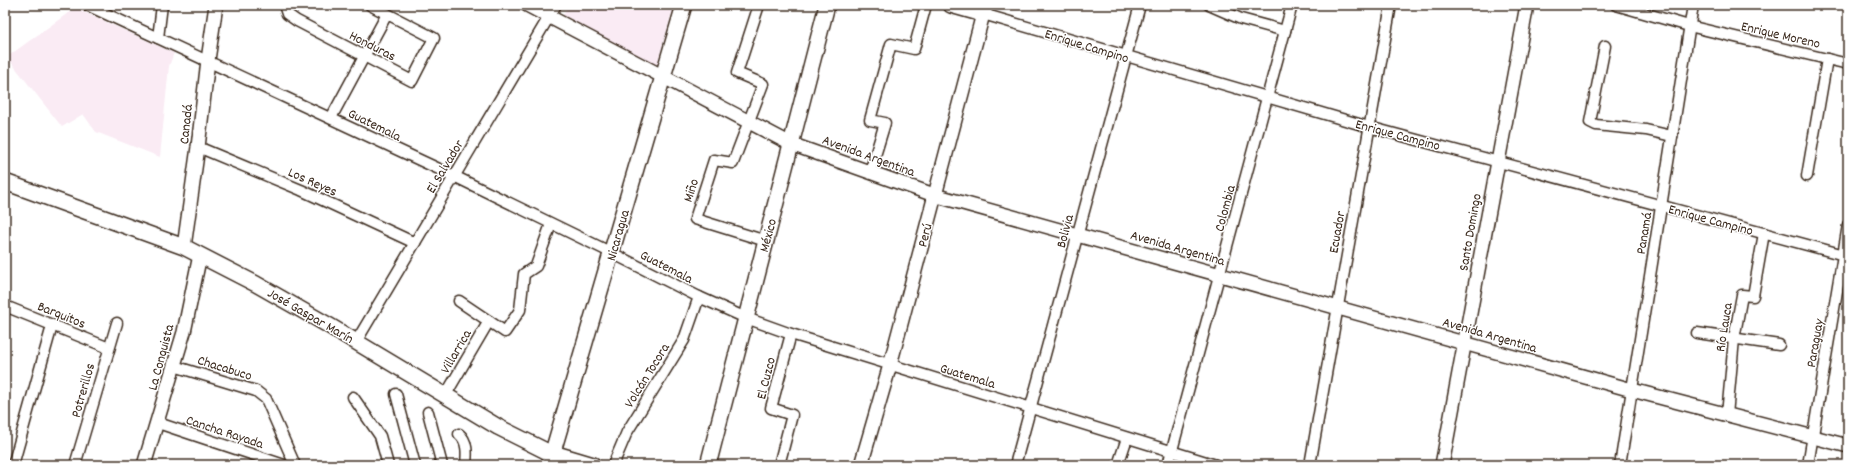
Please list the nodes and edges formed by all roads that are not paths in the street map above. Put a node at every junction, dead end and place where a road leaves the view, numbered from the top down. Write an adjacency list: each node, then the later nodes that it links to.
1 (88, 5): 24 (street, Guatemala)
2 (162, 5): 24 (street)
3 (216, 5): 29 (street, Canadá)
4 (284, 5): 26 (street, Honduras)
5 (370, 5): 21 (street)
6 (527, 5): 19 (street, Avenida Argentina)
7 (684, 5): 31 (main road, Nicaragua)
8 (759, 5): 34 (street)
9 (827, 5): 37 (main road, México)
10 (926, 5): 40 (street)
11 (951, 5): 20 (main road, Enrique Campino)
12 (1140, 5): 27 (street, Bolivia)
13 (1209, 5): 23 (street)
14 (1292, 5): 23 (street, Colombia)
15 (1391, 5): 35 (street, Ecuador)
16 (1527, 5): 39 (street, Santo Domingo)
17 (1616, 5): 22 (street, Enrique Moreno)
18 (1693, 5): 22 (street, Panamá)
19 (553, 10): 31 (street, Avenida Argentina); 41 (street, El Salvador)
20 (984, 10): 27 (street, Enrique Campino); 44 (street, Perú)
21 (387, 14): 26 (street); 26 (street, Honduras)
22 (1689, 26): 28 (street, Enrique Moreno); 36 (street, Panamá)
23 (1285, 31): 32 (street, Colombia)
24 (158, 38): 29 (street, Guatemala)
25 (1605, 46): 36 (street)
26 (365, 56): 33 (street)
27 (1126, 57): 32 (street, Enrique Campino); 49 (street, Bolivia)
28 (1827, 59): 30 (street, Enrique Moreno); 42 (street)
29 (208, 60): 33 (street, Guatemala); 38 (street, Canadá)
30 (1848, 64)
31 (664, 76): 34 (street, Avenida Argentina); 53 (main road, Nicaragua)
32 (1268, 97): 35 (street, Enrique Campino); 56 (street, Colombia)
33 (332, 118): 41 (street, Guatemala)
34 (748, 120): 37 (street, Avenida Argentina); 50 (street, Miño)
35 (1369, 127): 39 (street, Enrique Campino); 60 (street, Ecuador)
36 (1672, 136): 45 (street, Panamá)
37 (791, 144): 40 (street, Avenida Argentina); 50 (main road, México)
38 (198, 147): 51 (street, Los Reyes); 52 (street, Canadá)
39 (1498, 161): 45 (street, Enrique Campino); 69 (street, Santo Domingo)
40 (870, 172): 44 (street, Avenida Argentina)
41 (454, 176): 46 (street, Guatemala); 51 (street, El Salvador)
42 (1807, 176)
43 (11, 184): 52 (main road, José Gaspar Marín)
44 (934, 195): 49 (street, Avenida Argentina); 72 (street, Perú)
45 (1662, 205): 48 (street, Enrique Campino); 74 (street, Panamá)
46 (551, 224): 53 (street, Guatemala); 62 (street)
47 (1848, 225): 55 (street, Paraguay)
48 (1764, 233): 55 (street, Enrique Campino); 67 (street, Río Lauca)
49 (1077, 235): 56 (street, Avenida Argentina); 78 (street, Bolivia)
50 (766, 241): 61 (main road, México)
51 (415, 243): 68 (street, El Salvador)
52 (184, 247): 54 (main road, José Gaspar Marín)
53 (612, 253): 57 (street, Guatemala); 87 (main road, Nicaragua)
54 (200, 255): 68 (main road, José Gaspar Marín); 73 (street, La Conquista)
55 (1846, 255): 83 (street, Paraguay)
56 (1220, 275): 60 (street, Avenida Argentina); 86 (street, Colombia)
57 (699, 298): 61 (street, Guatemala); 98 (street, Volcán Tocora)
58 (459, 301): 62 (street)
59 (5, 306): 64 (street, Barquitos)
60 (1337, 308): 69 (street, Avenida Argentina); 106 (street, Ecuador)
61 (746, 318): 66 (street, Guatemala); 99 (main road, México)
62 (490, 321): 76 (street, Villarrica)
63 (117, 323): 71 (street, Potrerillos)
64 (52, 326): 71 (street, Barquitos); 88 (street)
65 (1697, 333): 67 (street)
66 (791, 334): 72 (street, Guatemala); 100 (street, El Cuzco)
67 (1734, 339): 70 (street); 80 (street, Río Lauca)
68 (356, 342): 76 (main road, José Gaspar Marín)
69 (1466, 344): 74 (street, Avenida Argentina); 107 (street, Santo Domingo)
70 (1779, 345)
71 (109, 348): 89 (street, Potrerillos)
72 (890, 365): 78 (street, Guatemala); 101 (street, Perú)
73 (174, 366): 81 (street, La Conquista); 92 (street, Chacabuco)
74 (1632, 390): 80 (street, Avenida Argentina); 108 (street, Panamá)
75 (396, 394): 94 (street)
76 (445, 396): 87 (main road, José Gaspar Marín)
77 (353, 397): 93 (street)
78 (1030, 408): 84 (street, Guatemala); 102 (street, Bolivia)
79 (428, 412): 95 (street)
80 (1727, 415): 83 (street, Avenida Argentina)
81 (158, 423): 90 (street, La Conquista); 91 (street, Cancha Rayada)
82 (459, 434): 96 (street)
83 (1812, 437): 85 (street, Avenida Argentina); 109 (street, Paraguay)
84 (1127, 438): 86 (street, Guatemala); 103 (street)
85 (1848, 446)
86 (1172, 452): 104 (street, Colombia); 105 (street, Guatemala)
87 (550, 459): 97 (main road, José Gaspar Marín)
88 (13, 465)
89 (75, 465)
90 (144, 465)
91 (284, 465)
92 (295, 465)
93 (388, 465)
94 (415, 465)
95 (442, 465)
96 (466, 465)
97 (593, 465)
98 (613, 465)
99 (708, 465)
100 (779, 465)
101 (861, 465)
102 (1015, 465)
103 (1118, 465)
104 (1168, 465)
105 (1216, 465)
106 (1310, 465)
107 (1442, 465)
108 (1620, 465)
109 (1808, 465)

